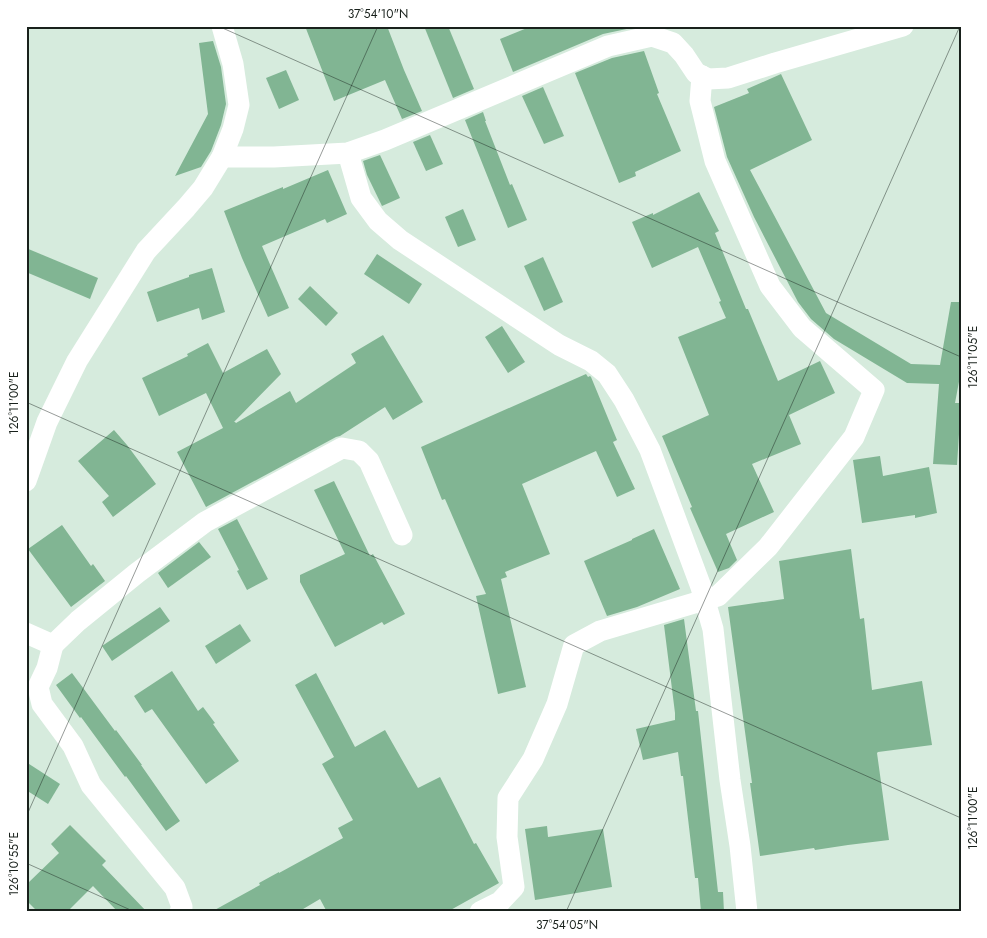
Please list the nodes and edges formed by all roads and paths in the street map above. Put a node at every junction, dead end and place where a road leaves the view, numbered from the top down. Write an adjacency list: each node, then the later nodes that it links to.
1 (222, 26): 5 (street)
2 (903, 26): 3 (street)
3 (702, 76): 4 (street); 8 (street)
4 (348, 153): 5 (street); 8 (street)
5 (222, 157): 6 (street)
6 (26, 481)
7 (402, 536): 10 (street)
8 (705, 600): 12 (street); 13 (street)
9 (26, 633): 10 (street)
10 (53, 645): 11 (street)
11 (180, 912)
12 (480, 912)
13 (747, 912)

